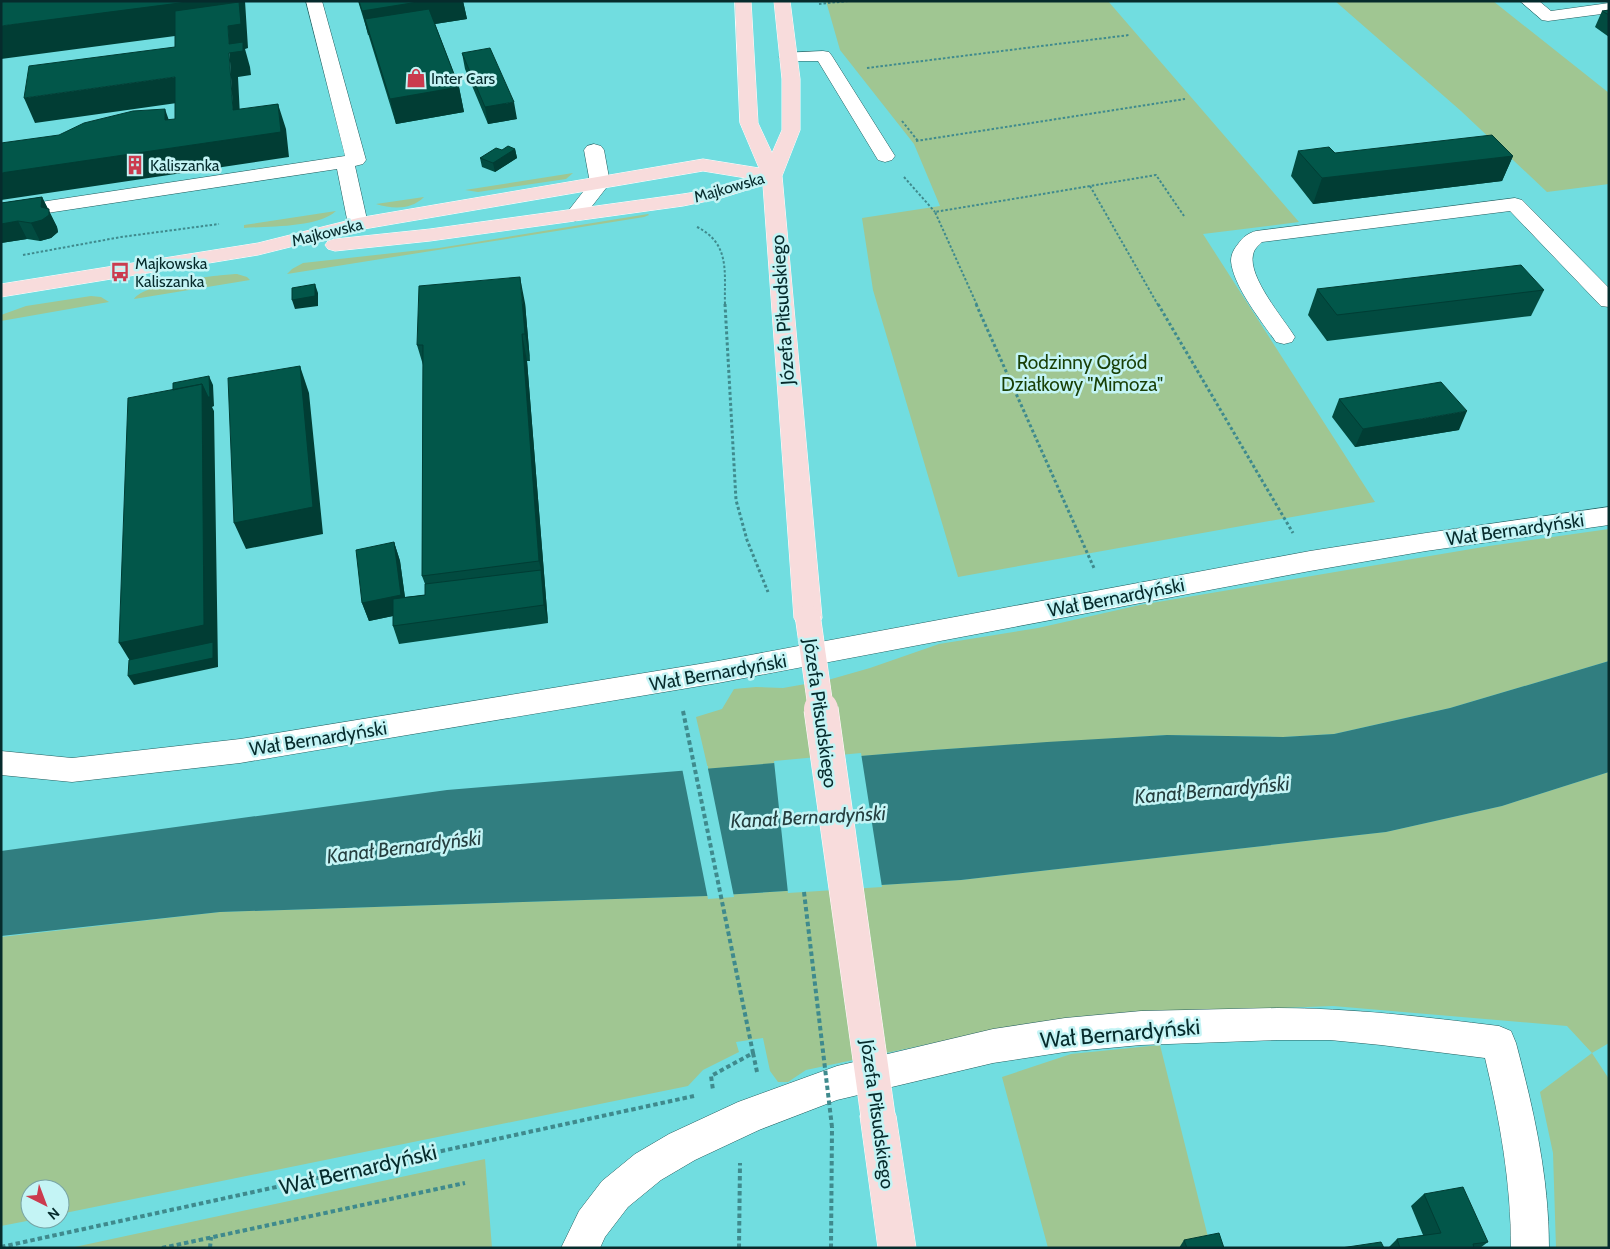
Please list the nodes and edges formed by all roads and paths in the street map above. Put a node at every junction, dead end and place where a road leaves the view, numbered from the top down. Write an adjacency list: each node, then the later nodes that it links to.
1 (314, 1): 16 (street)
2 (743, 1): 17 (main road, Józefa Piłsudskiego)
3 (782, 1): 9 (main road, Józefa Piłsudskiego)
4 (848, 1): 6 (path)
5 (1528, 1): 7 (street)
6 (819, 4)
7 (1609, 8)
8 (1129, 35): 10 (path)
9 (788, 57): 15 (street); 17 (main road, Józefa Piłsudskiego)
10 (860, 68)
11 (1185, 99): 13 (path)
12 (900, 119): 13 (path)
13 (918, 140): 15 (path)
14 (594, 150): 18 (street)
15 (882, 151): 20 (path)
16 (345, 162): 21 (street); 24 (street)
17 (772, 176): 18 (main road, Majkowska); 22 (main road, Majkowska); 48 (main road, Józefa Piłsudskiego, bridge)
18 (600, 183): 22 (street); 24 (main road, Majkowska)
19 (1090, 186): 20 (path); 23 (path); 31 (path)
20 (935, 212): 33 (path)
21 (1, 214)
22 (575, 215): 26 (main road, Majkowska)
23 (1184, 216)
24 (358, 224): 26 (main road, Majkowska)
25 (694, 226): 32 (path)
26 (258, 249): 27 (main road, Majkowska)
27 (1, 291)
28 (1609, 300): 29 (street)
29 (1284, 337)
30 (1609, 516): 31 (street, Wał Bernardyński)
31 (1310, 561): 33 (street, Wał Bernardyński)
32 (769, 594)
33 (1108, 598): 35 (street, Wał Bernardyński)
34 (685, 718): 36 (path)
35 (1, 763)
36 (753, 1053): 37 (path); 39 (path)
37 (758, 1075)
38 (723, 1090): 39 (path, Wał Bernardyński)
39 (714, 1092): 43 (path, Wał Bernardyński)
40 (832, 1127): 47 (path)
41 (464, 1183): 42 (path)
42 (211, 1237): 44 (path); 45 (path)
43 (1, 1247)
44 (162, 1248)
45 (210, 1248)
46 (580, 1248): 49 (street, Wał Bernardyński)
47 (831, 1248)
48 (897, 1248)
49 (1530, 1248)

